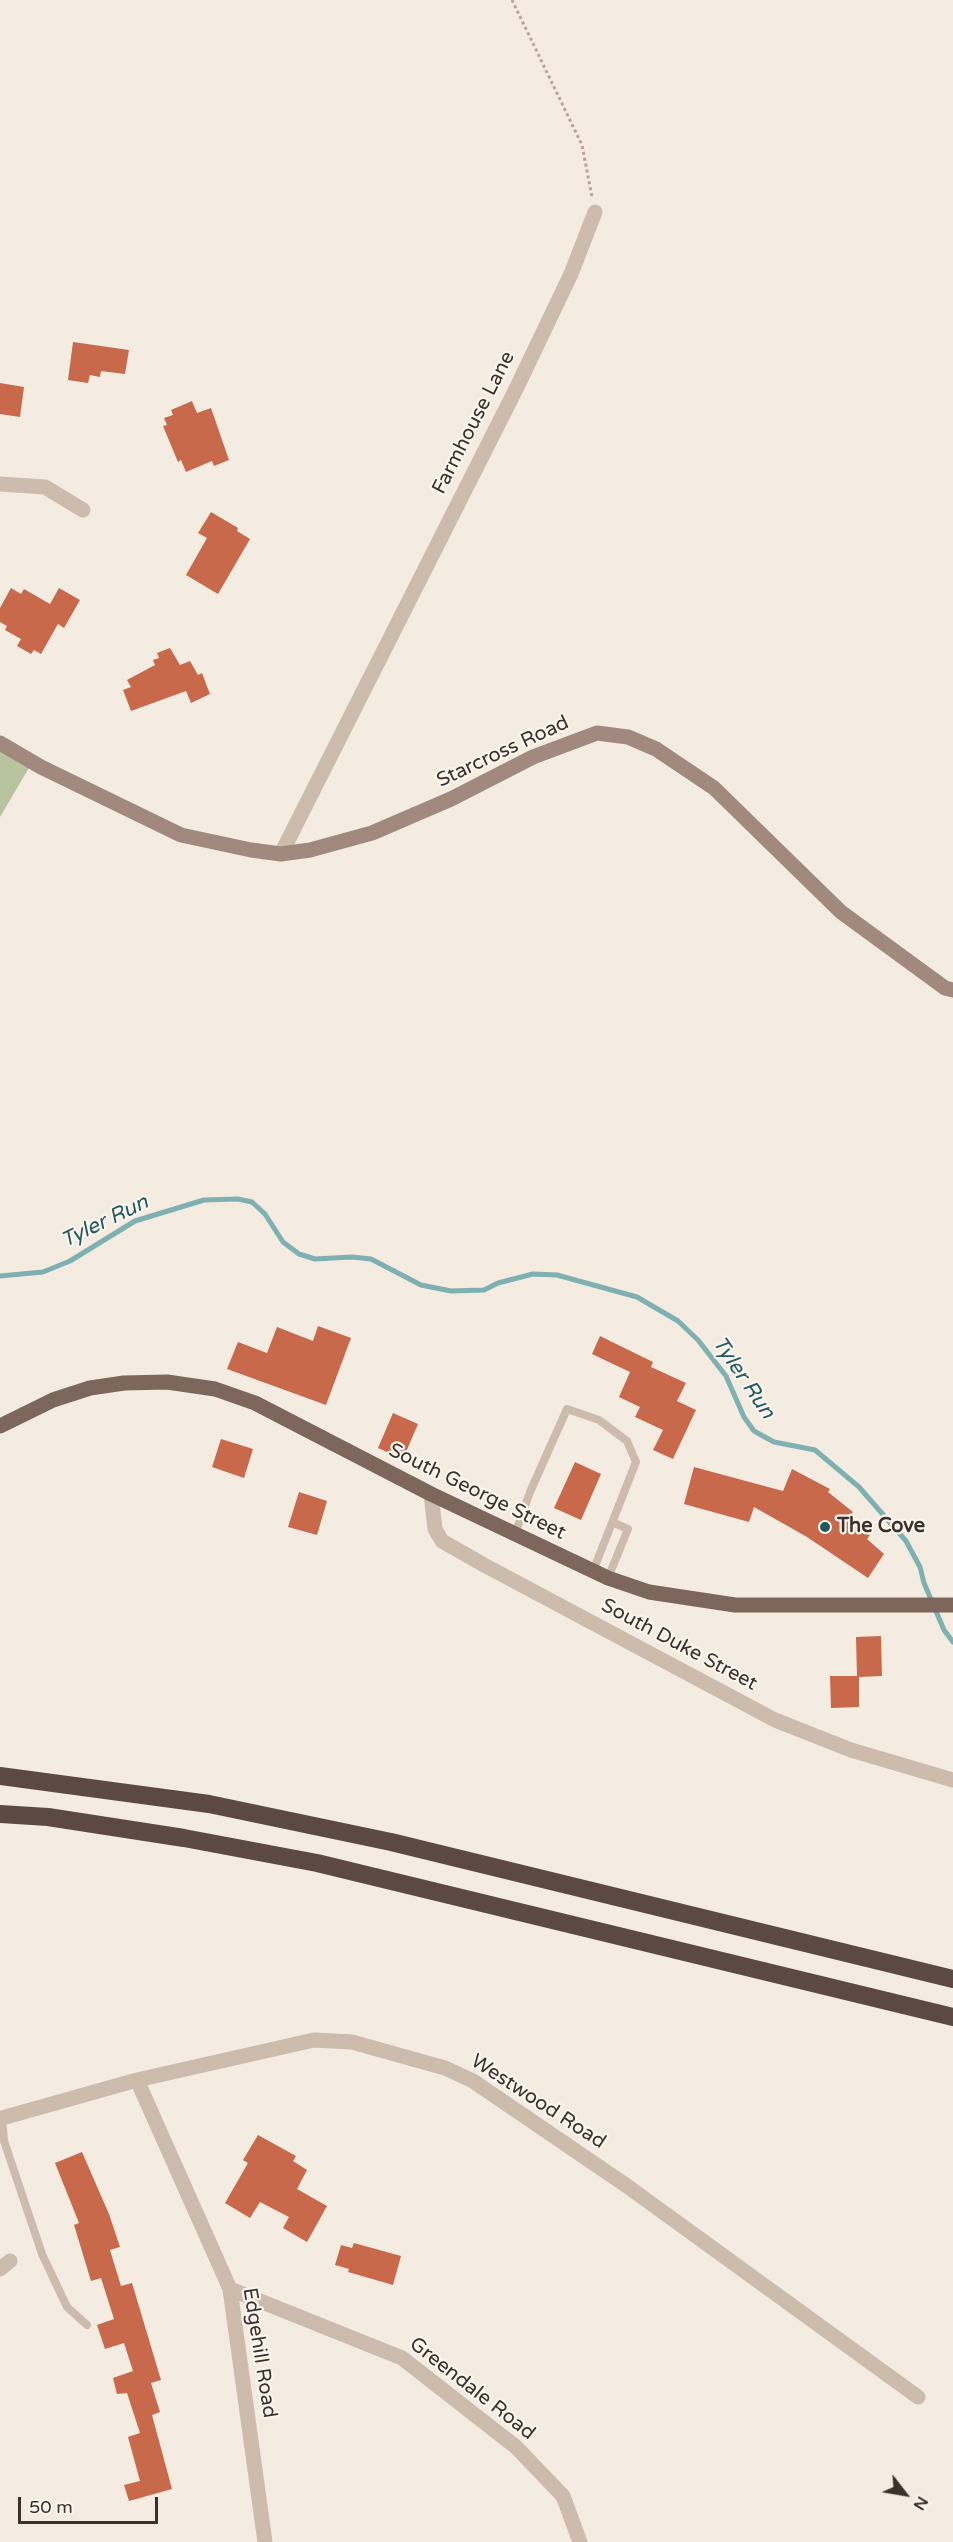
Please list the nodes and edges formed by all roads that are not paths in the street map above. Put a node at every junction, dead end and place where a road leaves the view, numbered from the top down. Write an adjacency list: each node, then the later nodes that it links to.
1 (595, 212): 5 (street, Farmhouse Lane)
2 (0, 484): 3 (street)
3 (83, 510)
4 (0, 743): 5 (street, Starcross Road)
5 (281, 854): 6 (street, Starcross Road)
6 (953, 990)
7 (0, 1426): 8 (main road, South George Street)
8 (431, 1494): 10 (main road, South George Street); 15 (street, South Duke Street)
9 (614, 1523): 10 (lane); 11 (lane); 12 (lane)
10 (515, 1534): 11 (main road, South George Street)
11 (593, 1571): 12 (main road, South George Street)
12 (608, 1578): 13 (main road, South George Street)
13 (953, 1605)
14 (0, 1776): 17 (highway)
15 (953, 1780)
16 (0, 1814): 18 (highway)
17 (953, 1979)
18 (953, 2017)
19 (137, 2080): 20 (street, Westwood Road); 21 (street, Edgehill Road); 23 (street, Westwood Road)
20 (2, 2118): 22 (lane)
21 (230, 2289): 24 (street, Edgehill Road); 25 (street, Greendale Road)
22 (87, 2325)
23 (918, 2397)
24 (266, 2542)
25 (580, 2542)

